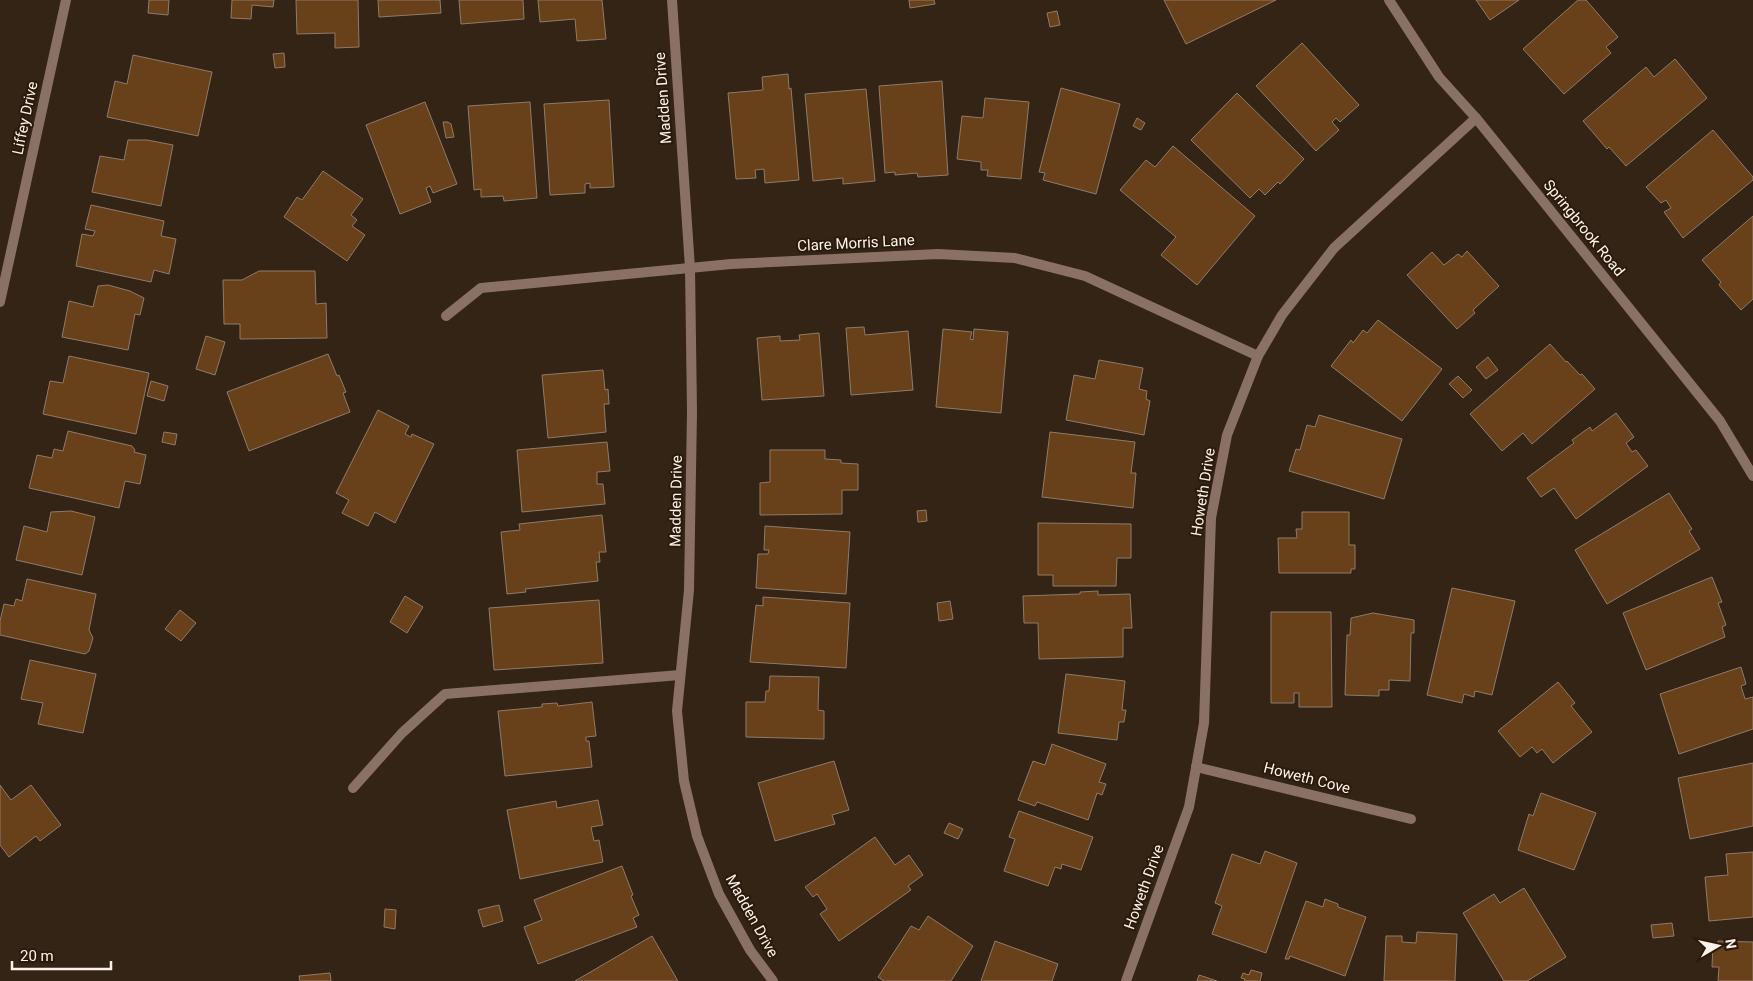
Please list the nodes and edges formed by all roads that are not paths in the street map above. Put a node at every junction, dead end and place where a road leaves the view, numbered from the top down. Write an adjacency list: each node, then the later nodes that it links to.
1 (66, 0): 6 (street, Liffey Drive)
2 (672, 0): 5 (street, Madden Drive)
3 (1389, 0): 4 (street, Springbrook Road)
4 (1476, 118): 9 (street, Howeth Drive); 10 (street, Springbrook Road)
5 (690, 268): 8 (street, Clare Morris Lane); 9 (street, Clare Morris Lane); 11 (street, Madden Drive)
6 (3, 276): 7 (street, Liffey Drive)
7 (0, 302)
8 (446, 316)
9 (1258, 356): 12 (street, Howeth Drive)
10 (1753, 476)
11 (680, 675): 13 (street); 15 (street, Madden Drive)
12 (1196, 767): 14 (street, Howeth Cove); 16 (street, Howeth Drive)
13 (353, 788)
14 (1411, 819)
15 (773, 981)
16 (1126, 981)

